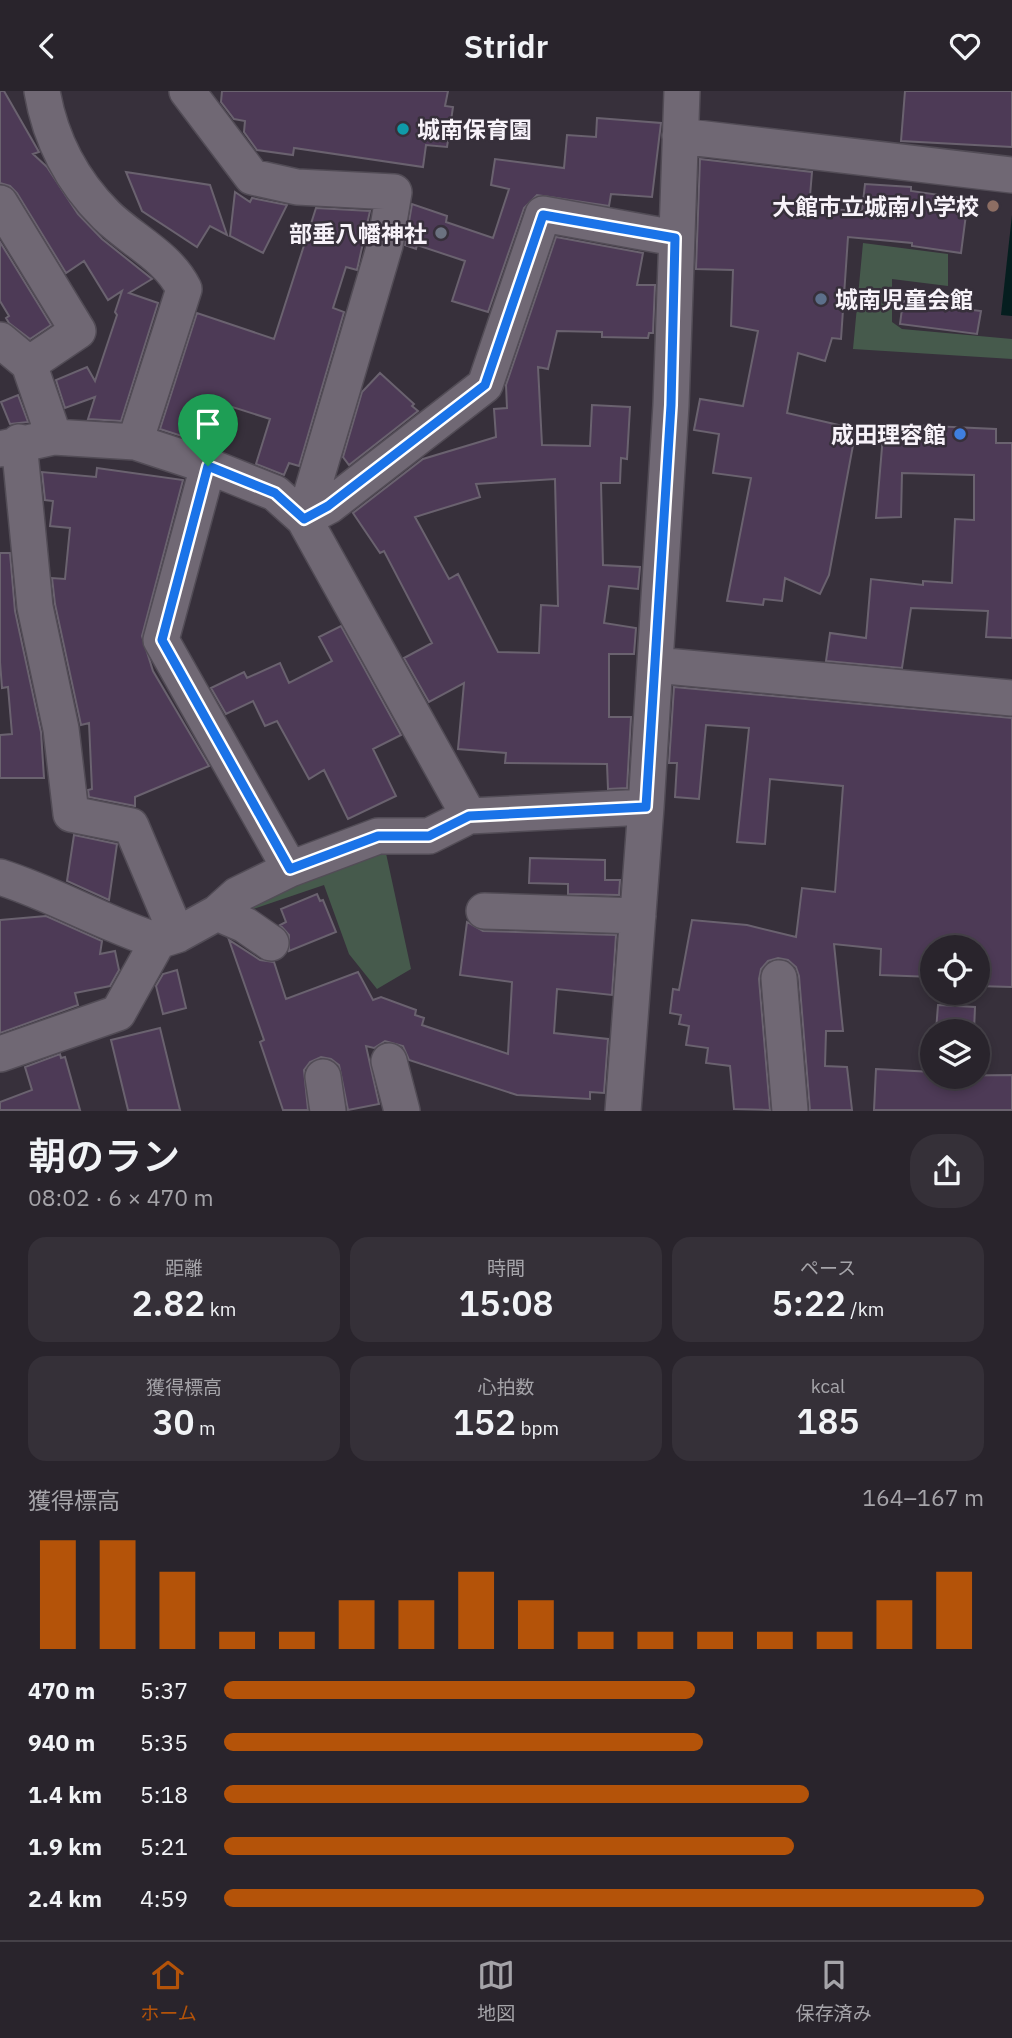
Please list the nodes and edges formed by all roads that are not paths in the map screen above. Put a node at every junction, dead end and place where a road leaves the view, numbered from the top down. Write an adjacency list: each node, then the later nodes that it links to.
1 (42, 91): 11 (street)
2 (187, 91): 14 (street)
3 (682, 91): 4 (street)
4 (680, 136): 5 (street); 7 (street)
5 (1012, 174)
6 (0, 203): 9 (street)
7 (675, 238): 14 (street); 15 (street)
8 (0, 340): 9 (street)
9 (29, 364): 10 (street)
10 (54, 437): 11 (street); 12 (street)
11 (135, 442): 13 (street)
12 (10, 446): 24 (street)
13 (208, 466): 14 (street); 19 (street)
14 (304, 519): 18 (street)
15 (655, 665): 16 (street); 17 (street)
16 (1012, 698)
17 (646, 807): 18 (street); 23 (street)
18 (469, 816): 19 (street)
19 (290, 869): 22 (street)
20 (0, 877): 24 (street)
21 (484, 911): 23 (street)
22 (218, 913): 24 (street); 25 (street)
23 (638, 916): 30 (street)
24 (167, 938): 27 (street)
25 (271, 943)
26 (779, 978): 31 (street)
27 (0, 1054)
28 (389, 1061): 29 (street)
29 (402, 1111)
30 (623, 1111)
31 (790, 1111)

